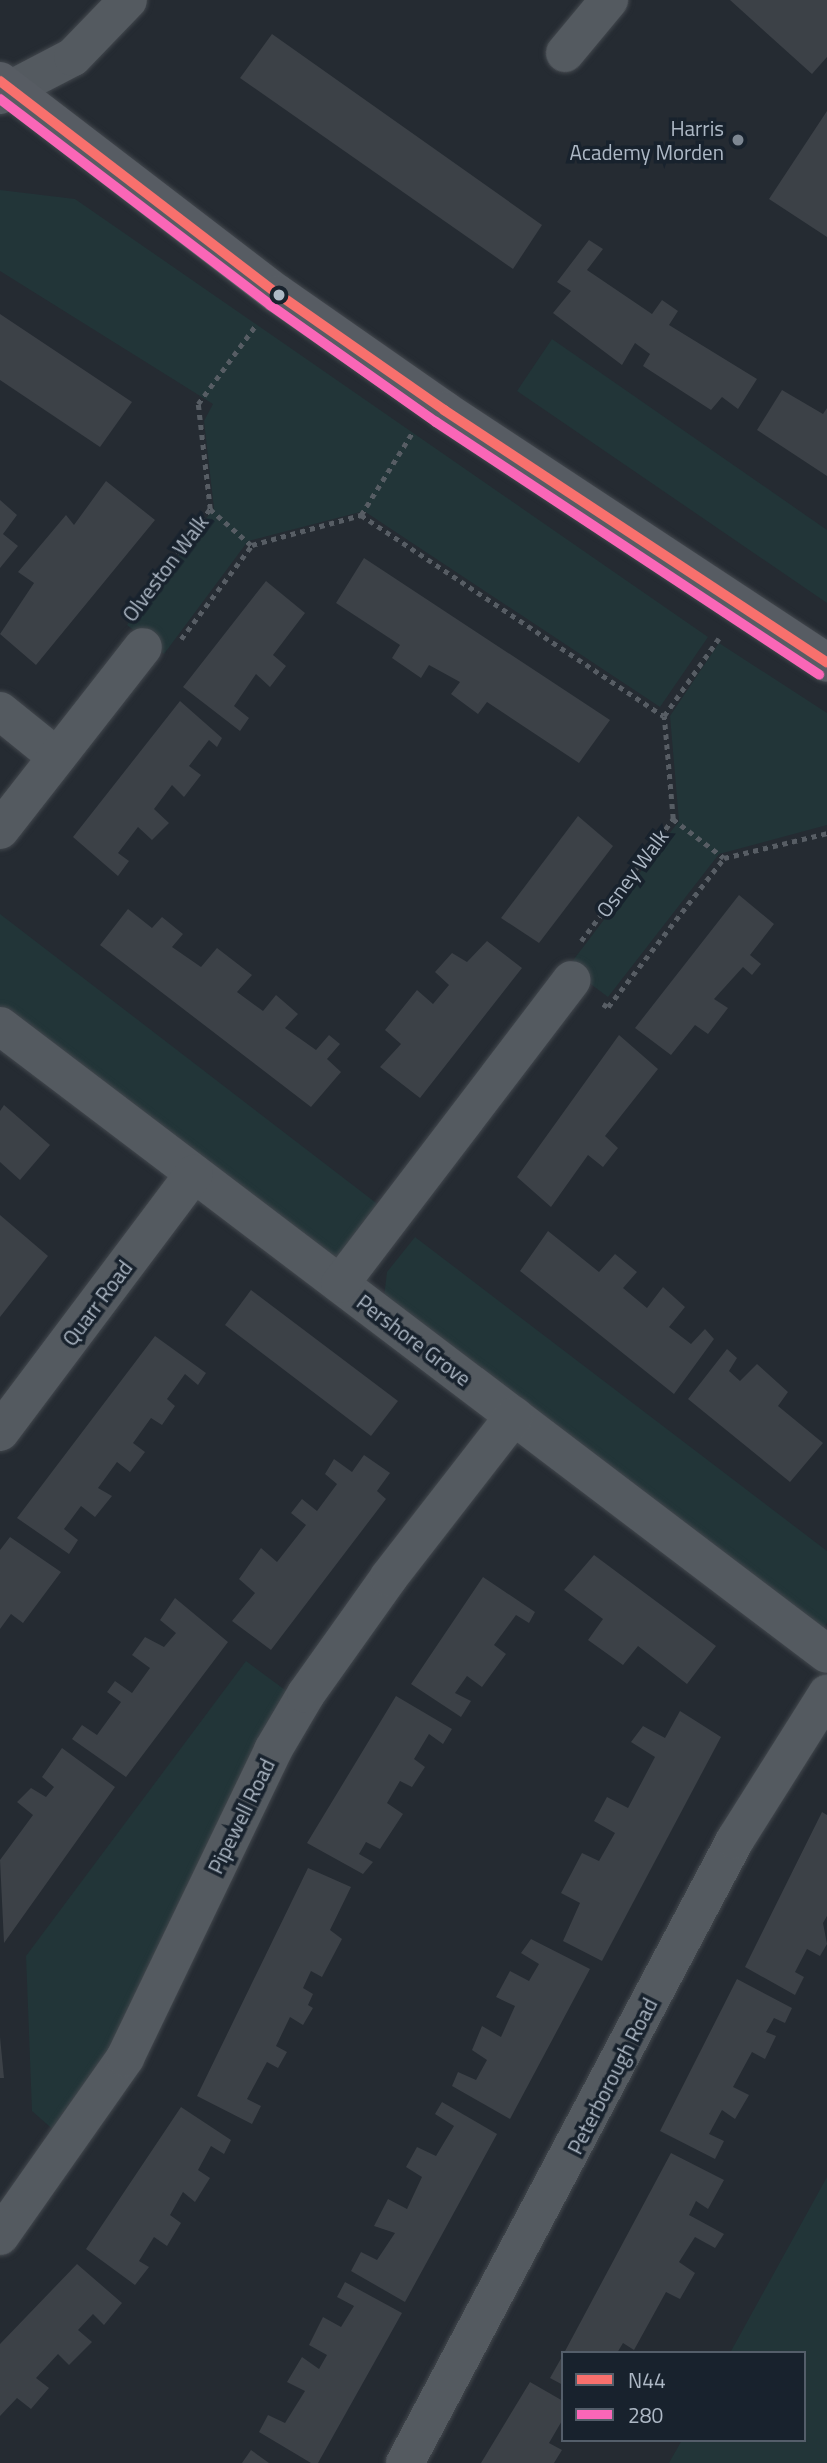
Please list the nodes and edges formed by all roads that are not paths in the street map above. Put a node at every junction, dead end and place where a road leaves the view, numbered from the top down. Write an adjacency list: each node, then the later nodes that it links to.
1 (128, 0): 4 (street)
2 (609, 0): 3 (street)
3 (565, 53)
4 (3, 88): 6 (main road)
5 (143, 647): 8 (street, Olveston Walk)
6 (827, 663)
7 (0, 711): 8 (street)
8 (57, 757): 9 (street, Olveston Walk)
9 (0, 830)
10 (572, 980): 13 (street)
11 (0, 1026): 12 (street, Pershore Grove)
12 (194, 1174): 13 (street, Pershore Grove); 15 (street, Quarr Road)
13 (340, 1284): 14 (street, Pershore Grove)
14 (514, 1416): 16 (street, Pershore Grove); 18 (street, Pipewell Road)
15 (0, 1432)
16 (827, 1654)
17 (827, 1695): 19 (street, Peterborough Road)
18 (0, 2235)
19 (405, 2463)

